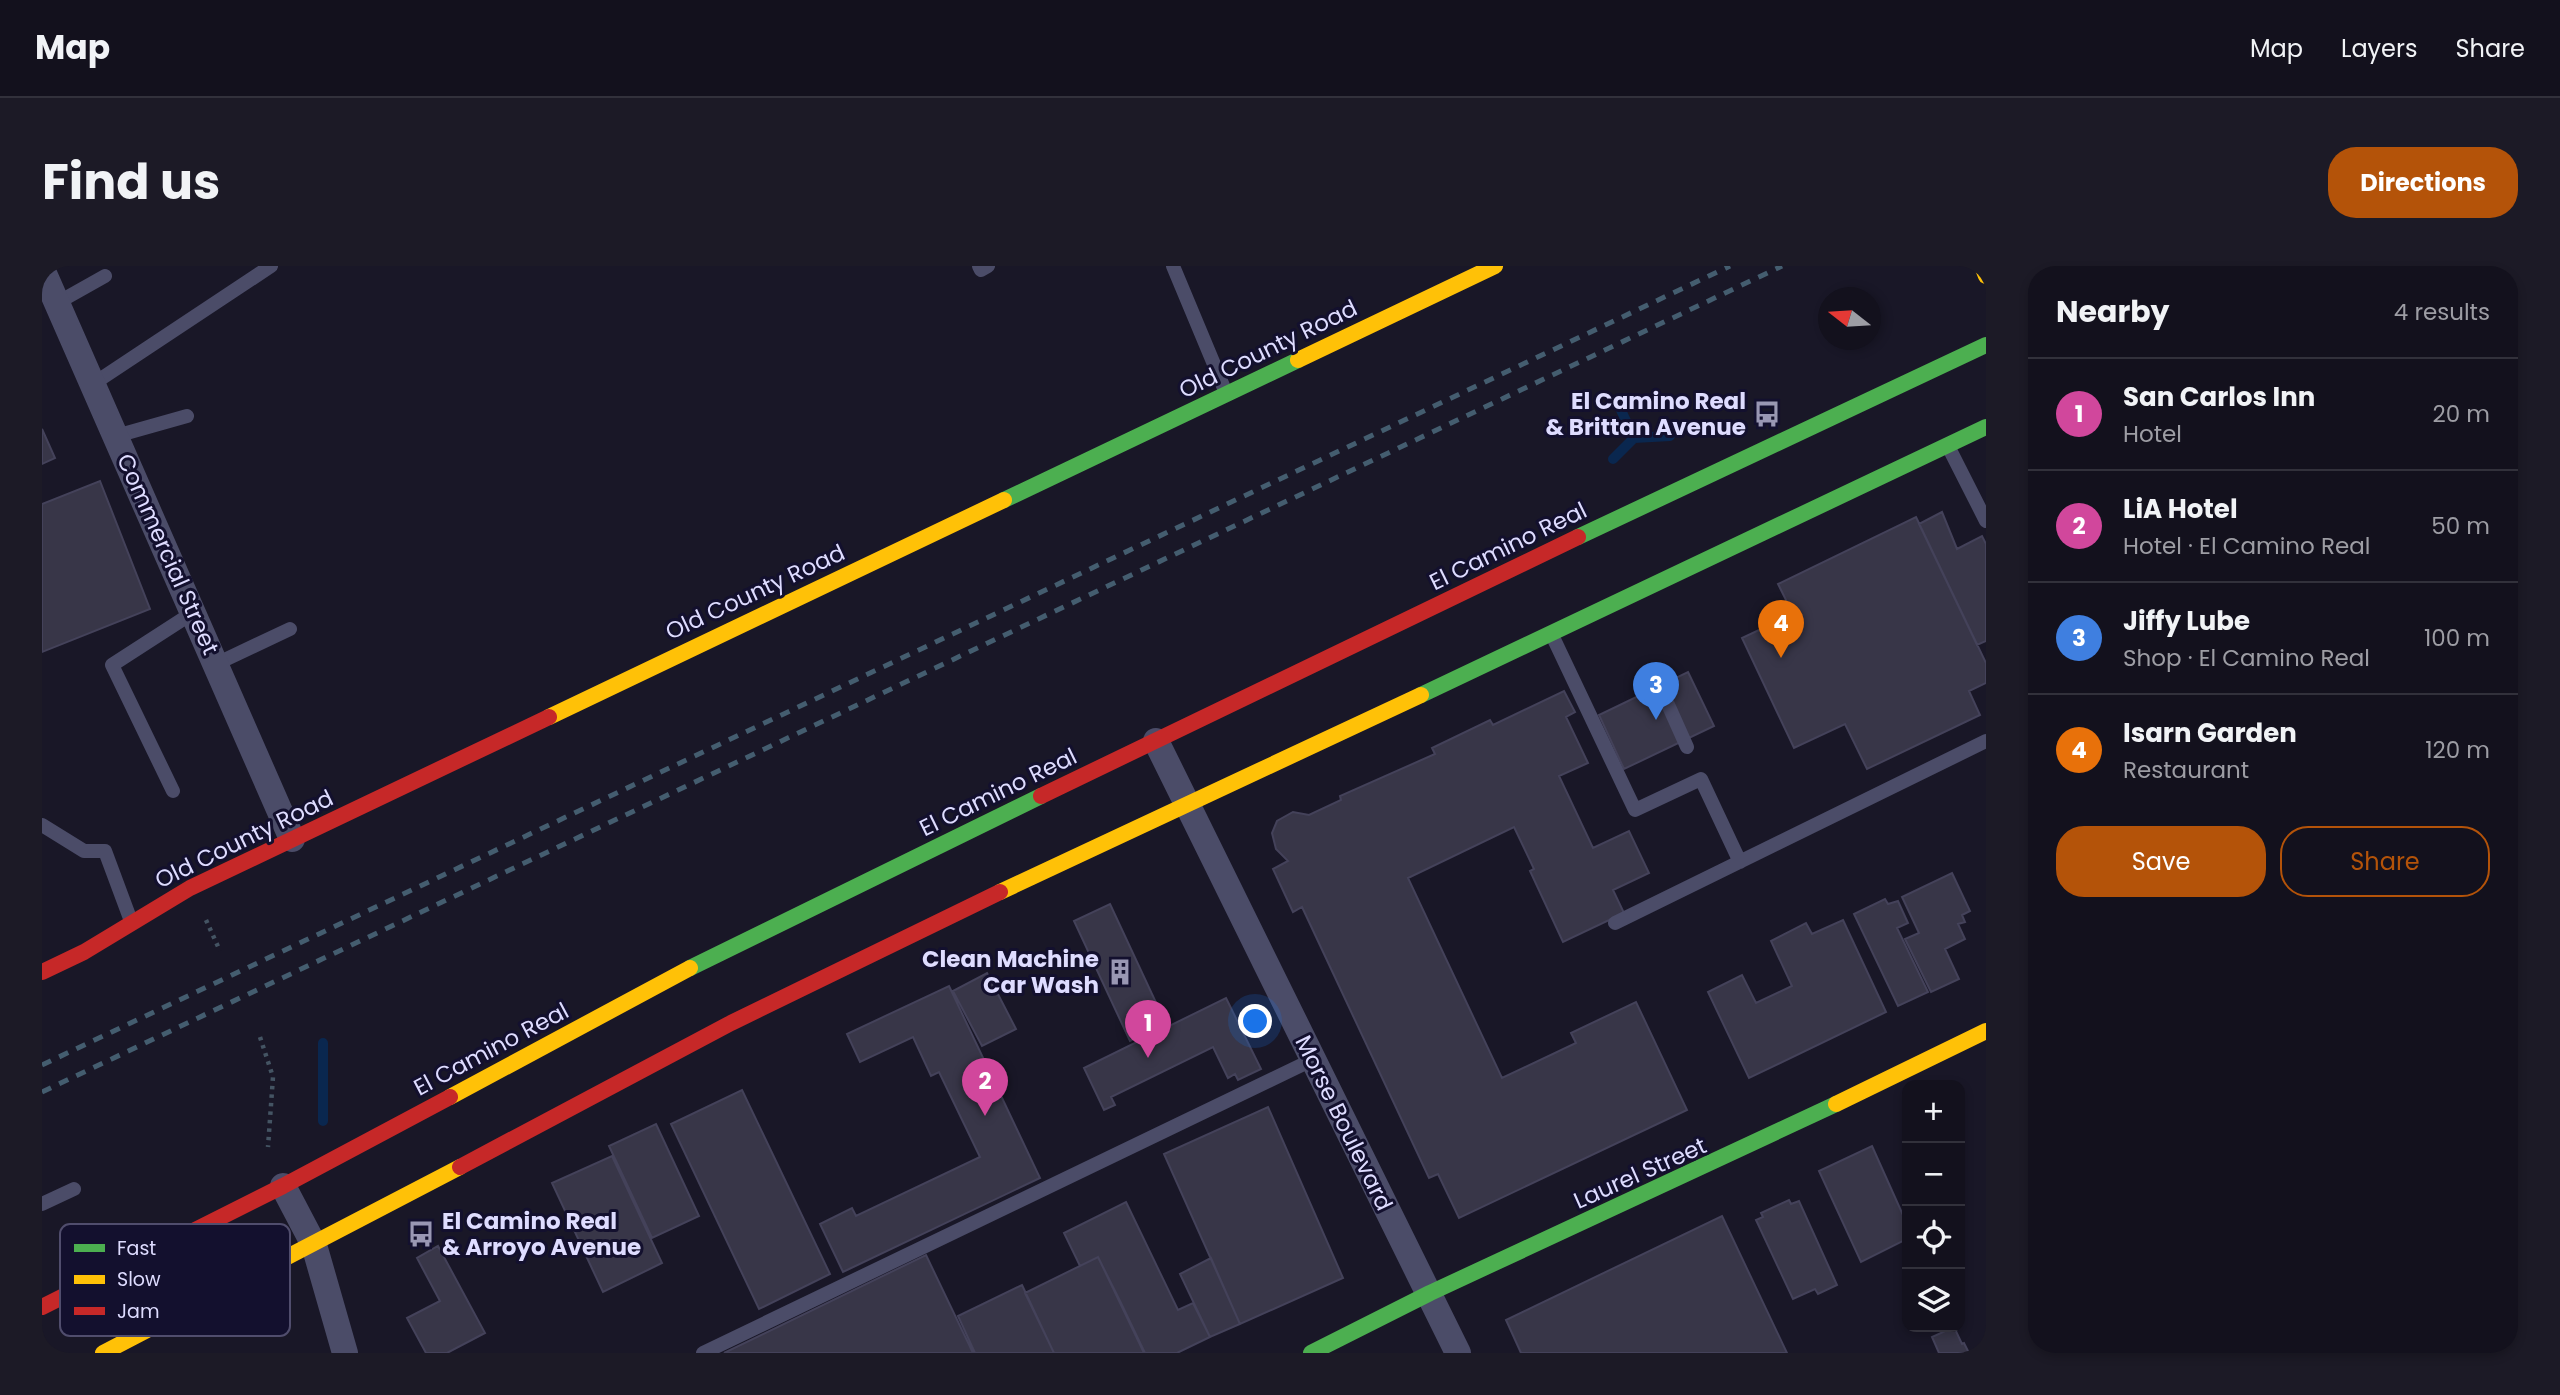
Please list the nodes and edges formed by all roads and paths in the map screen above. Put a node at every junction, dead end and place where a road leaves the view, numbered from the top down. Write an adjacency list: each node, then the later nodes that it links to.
1 (271, 266): 12 (lane)
2 (979, 266): 3 (lane)
3 (988, 266)
4 (1172, 266): 13 (lane)
5 (1495, 266): 13 (main road, Old County Road)
6 (1982, 266): 9 (main road)
7 (42, 269): 10 (street, Commercial Street)
8 (105, 276): 10 (lane)
9 (1986, 276)
10 (57, 303): 12 (street, Commercial Street)
11 (1986, 345): 24 (main road, El Camino Real)
12 (93, 384): 16 (street, Commercial Street)
13 (1227, 394): 30 (main road, Old County Road)
14 (187, 416): 16 (lane)
15 (1986, 427): 17 (main road)
16 (116, 436): 19 (street, Commercial Street)
17 (1948, 446): 18 (lane); 21 (main road)
18 (1985, 518)
19 (194, 612): 22 (street, Commercial Street); 27 (lane)
20 (290, 629): 22 (lane)
21 (1551, 632): 28 (main road); 31 (lane)
22 (216, 663): 30 (street, Commercial Street)
23 (1657, 680): 26 (lane)
24 (1156, 741): 28 (street, Morse Boulevard); 41 (main road, El Camino Real)
25 (1986, 741): 31 (lane)
26 (1687, 747)
27 (173, 790)
28 (1188, 806): 39 (street, Morse Boulevard); 45 (main road)
29 (42, 825): 33 (lane)
30 (292, 839): 33 (main road, Old County Road)
31 (1740, 862): 34 (lane)
32 (205, 919): 35 (path)
33 (132, 922): 36 (main road, Old County Road)
34 (1615, 923)
35 (220, 951)
36 (42, 972)
37 (1986, 1031): 47 (main road, Laurel Street)
38 (260, 1037): 40 (path)
39 (1312, 1060): 47 (street, Morse Boulevard); 53 (lane)
40 (268, 1147)
41 (283, 1186): 44 (main road, El Camino Real); 45 (street)
42 (74, 1189): 43 (lane)
43 (42, 1204)
44 (207, 1224)
45 (314, 1245): 46 (main road); 52 (street)
46 (290, 1257)
47 (1430, 1293): 54 (main road, Laurel Street); 55 (street, Morse Boulevard)
48 (60, 1298): 49 (main road, El Camino Real)
49 (42, 1307)
50 (136, 1336): 51 (main road)
51 (103, 1353)
52 (345, 1353)
53 (704, 1353)
54 (1311, 1353)
55 (1458, 1353)

